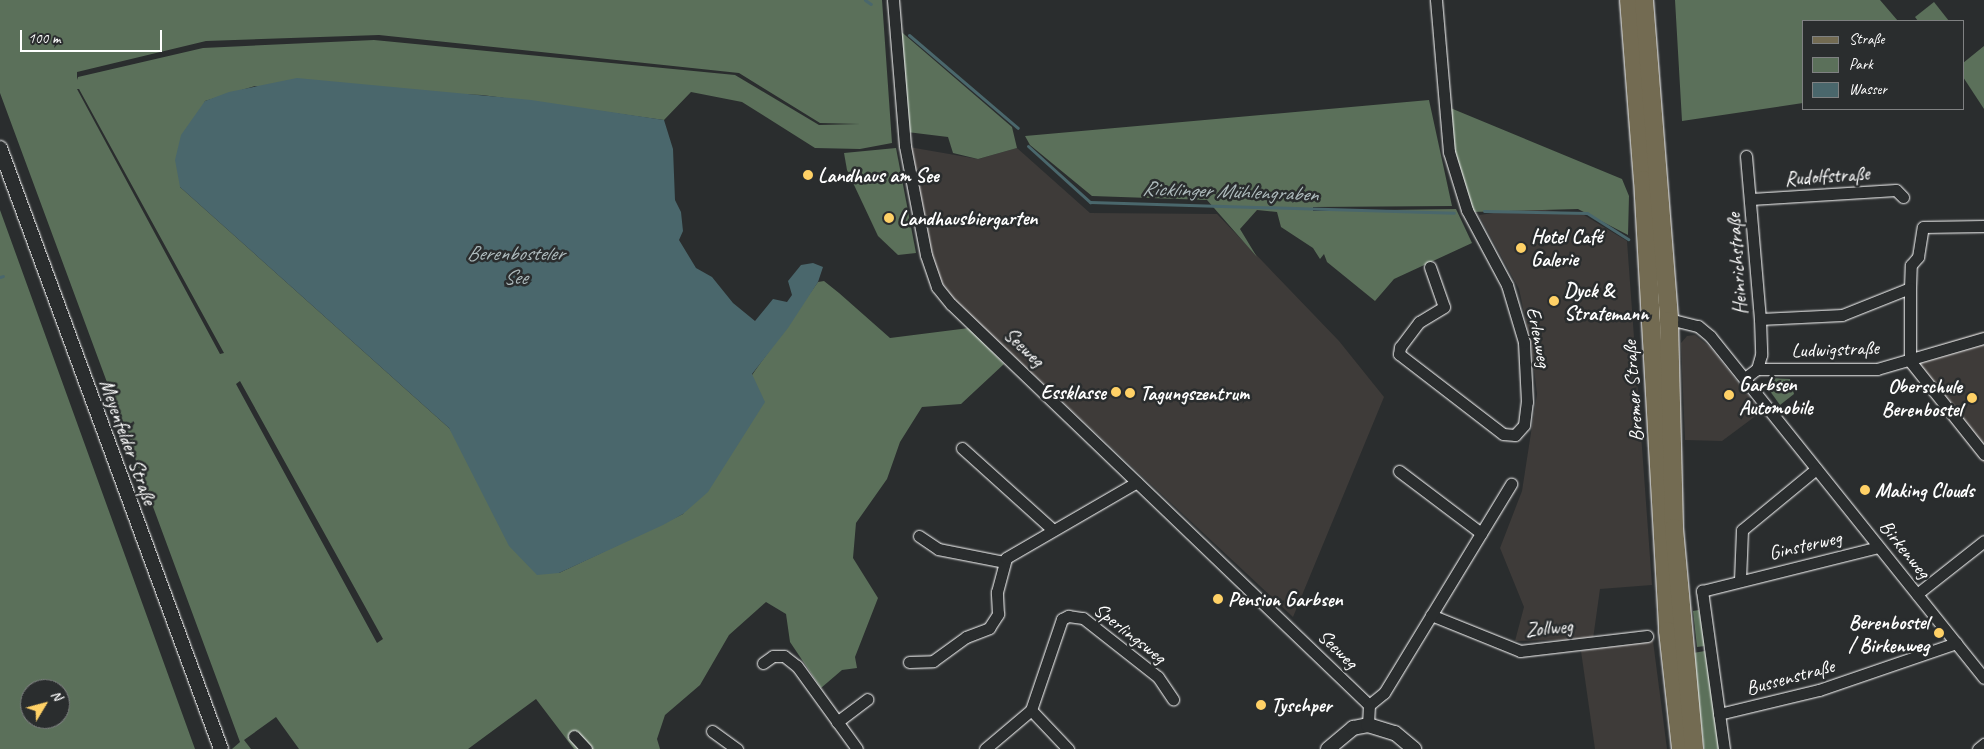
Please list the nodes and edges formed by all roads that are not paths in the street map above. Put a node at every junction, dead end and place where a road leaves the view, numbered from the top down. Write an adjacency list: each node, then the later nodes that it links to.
1 (893, 0): 23 (street, Seeweg)
2 (1436, 0): 10 (street, Erlenweg)
3 (1629, 0): 12 (main road, Bremer Straße)
4 (1644, 0): 14 (main road, Bremer Straße)
5 (0, 148): 49 (street, Meyenfelder Straße)
6 (1746, 156): 8 (street, Heinrichstraße)
7 (1903, 197): 8 (street, Rudolfstraße)
8 (1751, 199): 13 (street, Heinrichstraße)
9 (1984, 226): 11 (street)
10 (1430, 267)
11 (1910, 288): 13 (street); 16 (street)
12 (1648, 304): 14 (street, Birkenweg); 57 (main road, Bremer Straße)
13 (1760, 320): 17 (street, Heinrichstraße)
14 (1669, 321): 18 (street, Birkenweg); 58 (main road, Bremer Straße)
15 (1984, 338): 16 (street, Ludwigstraße)
16 (1910, 361): 17 (street, Ludwigstraße); 20 (street)
17 (1757, 369): 18 (street)
18 (1745, 378): 21 (street, Birkenweg)
19 (962, 448): 25 (street)
20 (1984, 454)
21 (1816, 469): 29 (street, Birkenweg); 31 (street, Ginsterweg)
22 (1399, 471): 26 (street)
23 (1137, 482): 25 (street); 41 (street, Seeweg)
24 (1510, 484): 26 (street)
25 (1053, 530): 30 (street)
26 (1481, 533): 33 (street)
27 (919, 536): 30 (street)
28 (1984, 541): 32 (street)
29 (1879, 547): 31 (street, Ginsterweg); 32 (street, Birkenweg)
30 (1004, 562): 37 (street)
31 (1740, 580): 43 (street, Ginsterweg)
32 (1921, 591): 35 (street, Birkenweg)
33 (1431, 615): 34 (street, Zollweg); 41 (street)
34 (1647, 636)
35 (1956, 643): 38 (street, Birkenweg); 43 (street, Bussenstraße)
36 (764, 662): 44 (street)
37 (909, 662)
38 (1984, 678)
39 (867, 699): 44 (street)
40 (1173, 699): 42 (street, Sperlingsweg)
41 (1369, 704): 45 (street)
42 (1031, 710): 53 (street); 54 (street)
43 (1719, 714): 59 (street)
44 (838, 722): 52 (street)
45 (1368, 725): 55 (street); 56 (street)
46 (712, 731): 51 (street)
47 (574, 736): 50 (street)
48 (1984, 744): 60 (street)
49 (221, 749)
50 (586, 749)
51 (736, 749)
52 (857, 749)
53 (985, 749)
54 (1068, 749)
55 (1328, 749)
56 (1414, 749)
57 (1681, 749)
58 (1694, 749)
59 (1724, 749)
60 (1978, 749)

